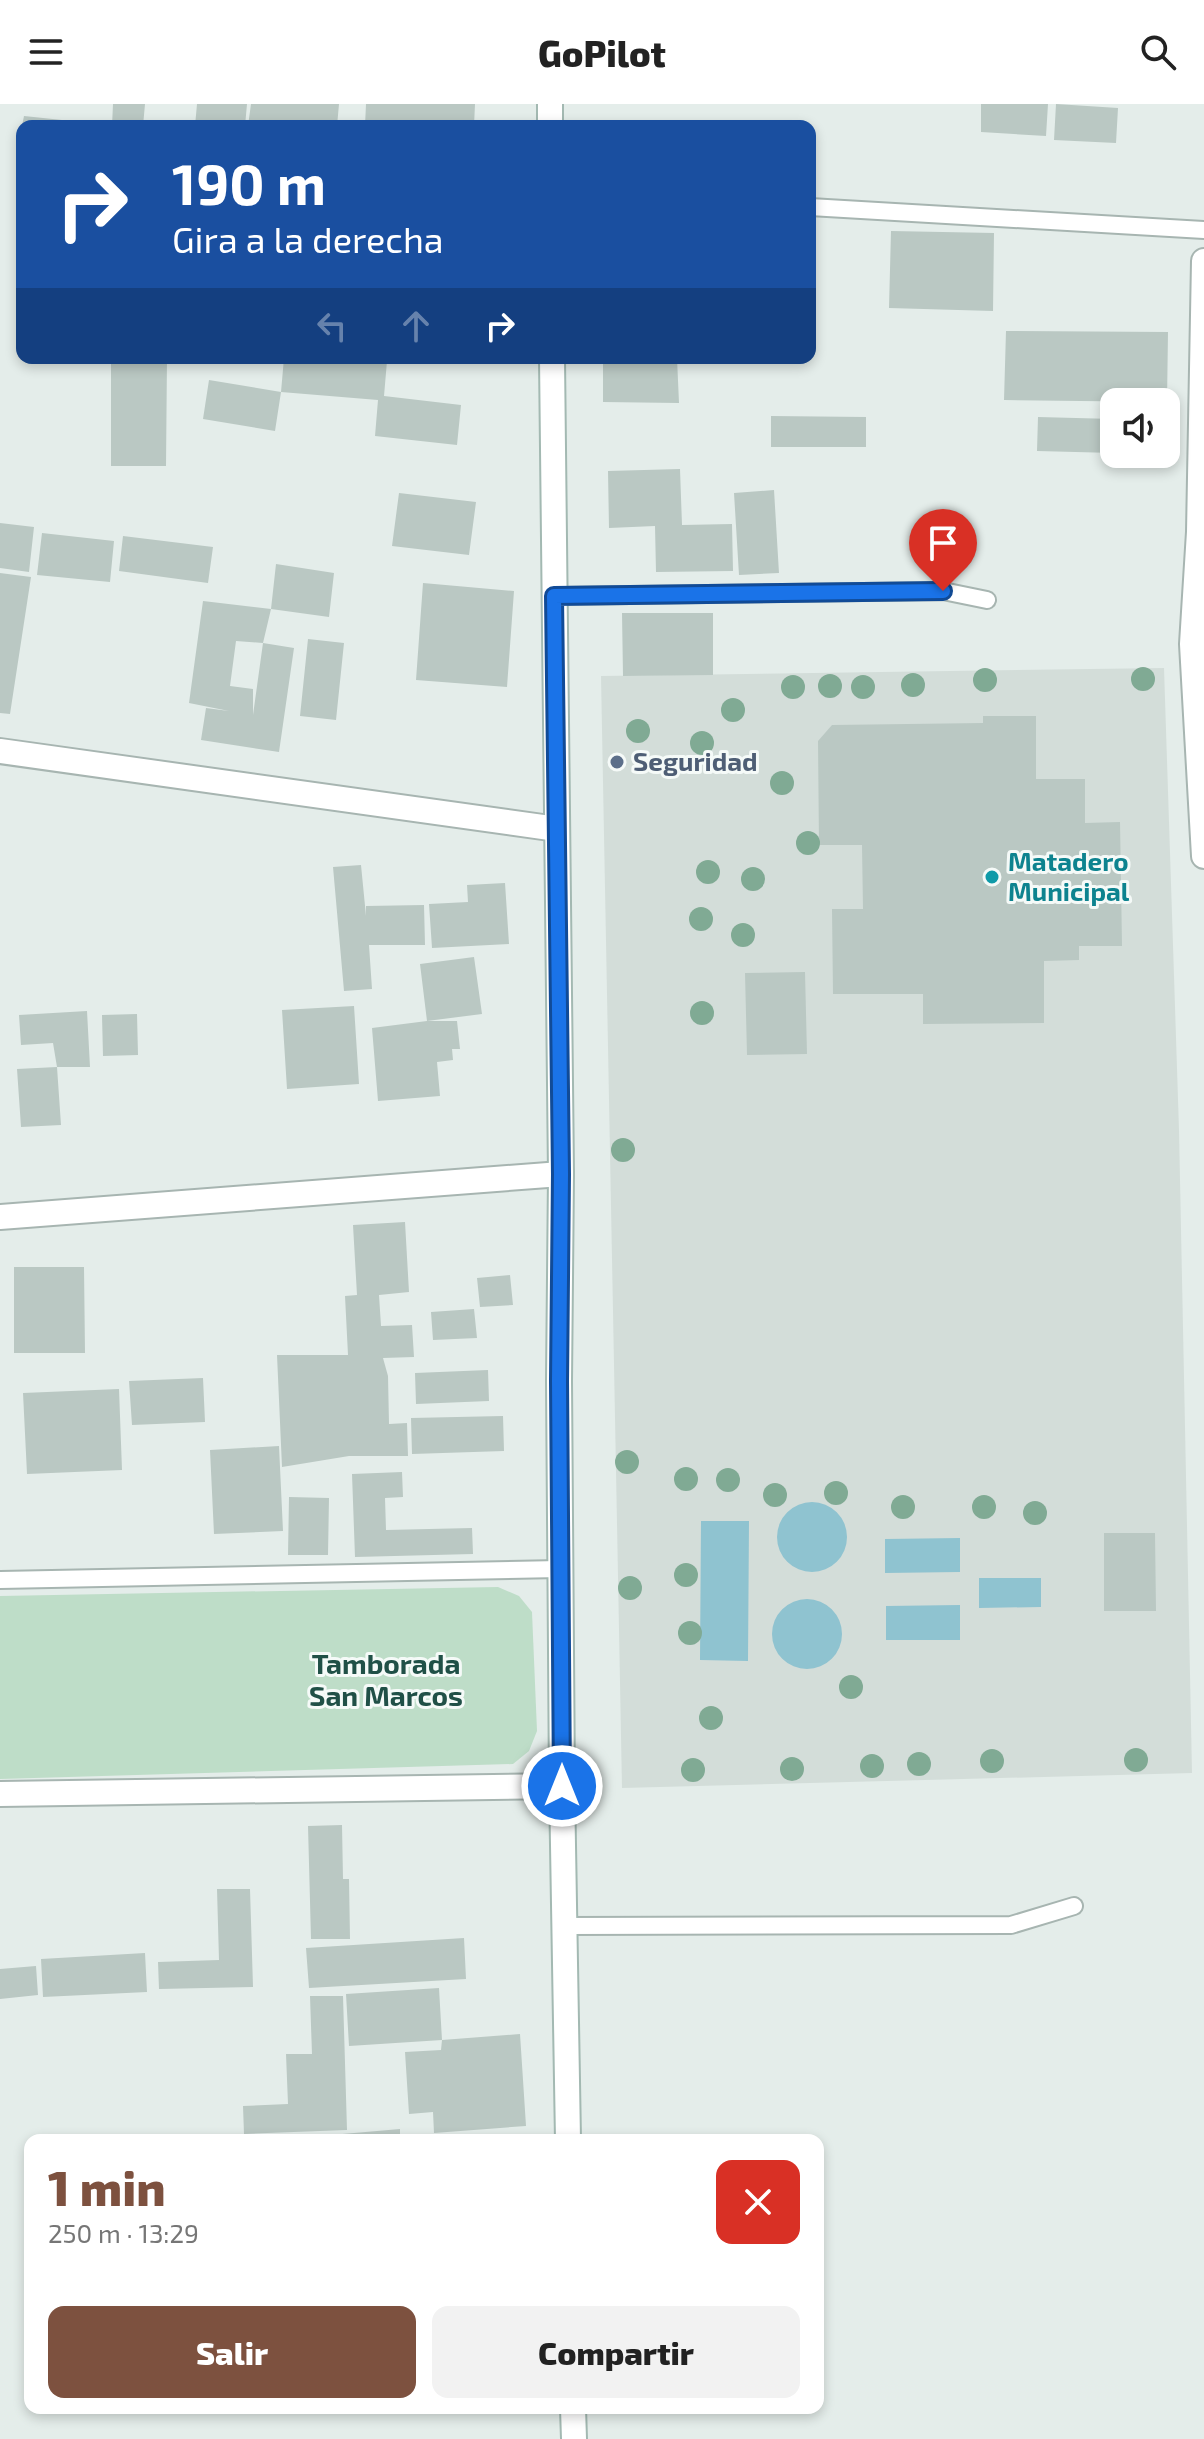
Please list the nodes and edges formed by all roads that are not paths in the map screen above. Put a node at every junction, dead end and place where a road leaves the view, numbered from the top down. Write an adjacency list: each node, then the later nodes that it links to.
1 (816, 207): 2 (lane)
2 (1204, 230)
3 (1204, 261): 5 (street)
4 (552, 364): 6 (street)
5 (1202, 532): 10 (street)
6 (554, 596): 7 (lane); 9 (street)
7 (987, 600)
8 (0, 751): 9 (street)
9 (557, 829): 11 (street)
10 (1204, 856)
11 (561, 1174): 12 (street); 13 (street)
12 (0, 1217)
13 (560, 1569): 14 (lane); 15 (street)
14 (0, 1580)
15 (562, 1786): 16 (street); 18 (street)
16 (0, 1794)
17 (1074, 1906): 18 (lane)
18 (564, 1926): 19 (street)
19 (568, 2134)
20 (573, 2414): 21 (street)
21 (574, 2439)

